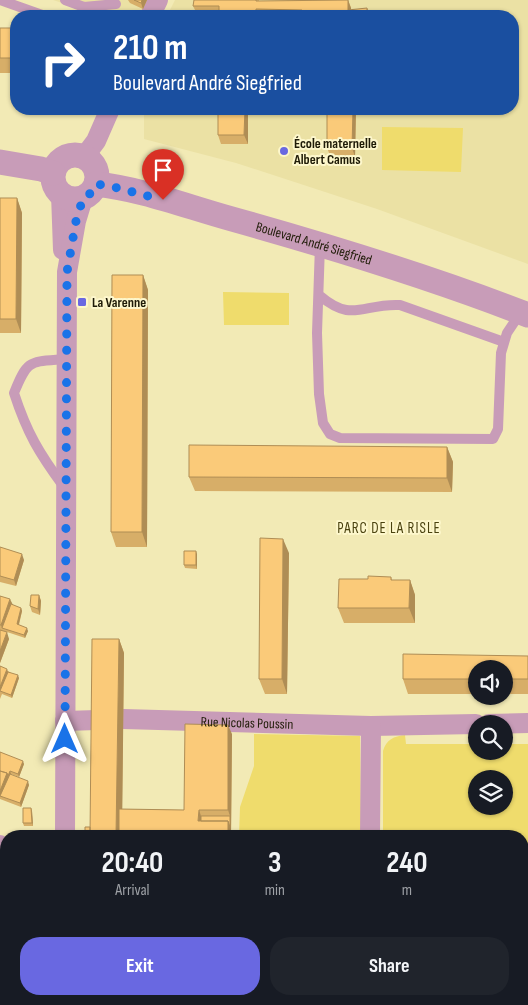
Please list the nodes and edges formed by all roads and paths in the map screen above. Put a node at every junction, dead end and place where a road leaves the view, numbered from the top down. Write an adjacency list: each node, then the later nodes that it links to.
1 (0, 0): 4 (lane)
2 (65, 0): 3 (lane)
3 (116, 4)
4 (28, 10)
5 (107, 115): 6 (street)
6 (84, 157): 8 (street); 8 (street)
7 (0, 162): 8 (street, Boulevard André Siegfried)
8 (73, 187): 9 (street, Boulevard André Siegfried); 13 (street)
9 (320, 244): 10 (lane); 11 (street, Boulevard André Siegfried)
10 (319, 295): 12 (lane); 12 (lane)
11 (525, 313): 12 (lane)
12 (504, 342)
13 (67, 359): 14 (street); 14 (lane)
14 (66, 489): 17 (street)
15 (124, 719): 21 (street, Rue Nicolas Poussin)
16 (97, 720): 17 (street)
17 (66, 721): 22 (street)
18 (513, 723): 19 (street)
19 (528, 723)
20 (468, 724): 21 (street, Rue Nicolas Poussin)
21 (371, 726): 23 (street)
22 (65, 830)
23 (370, 830)

